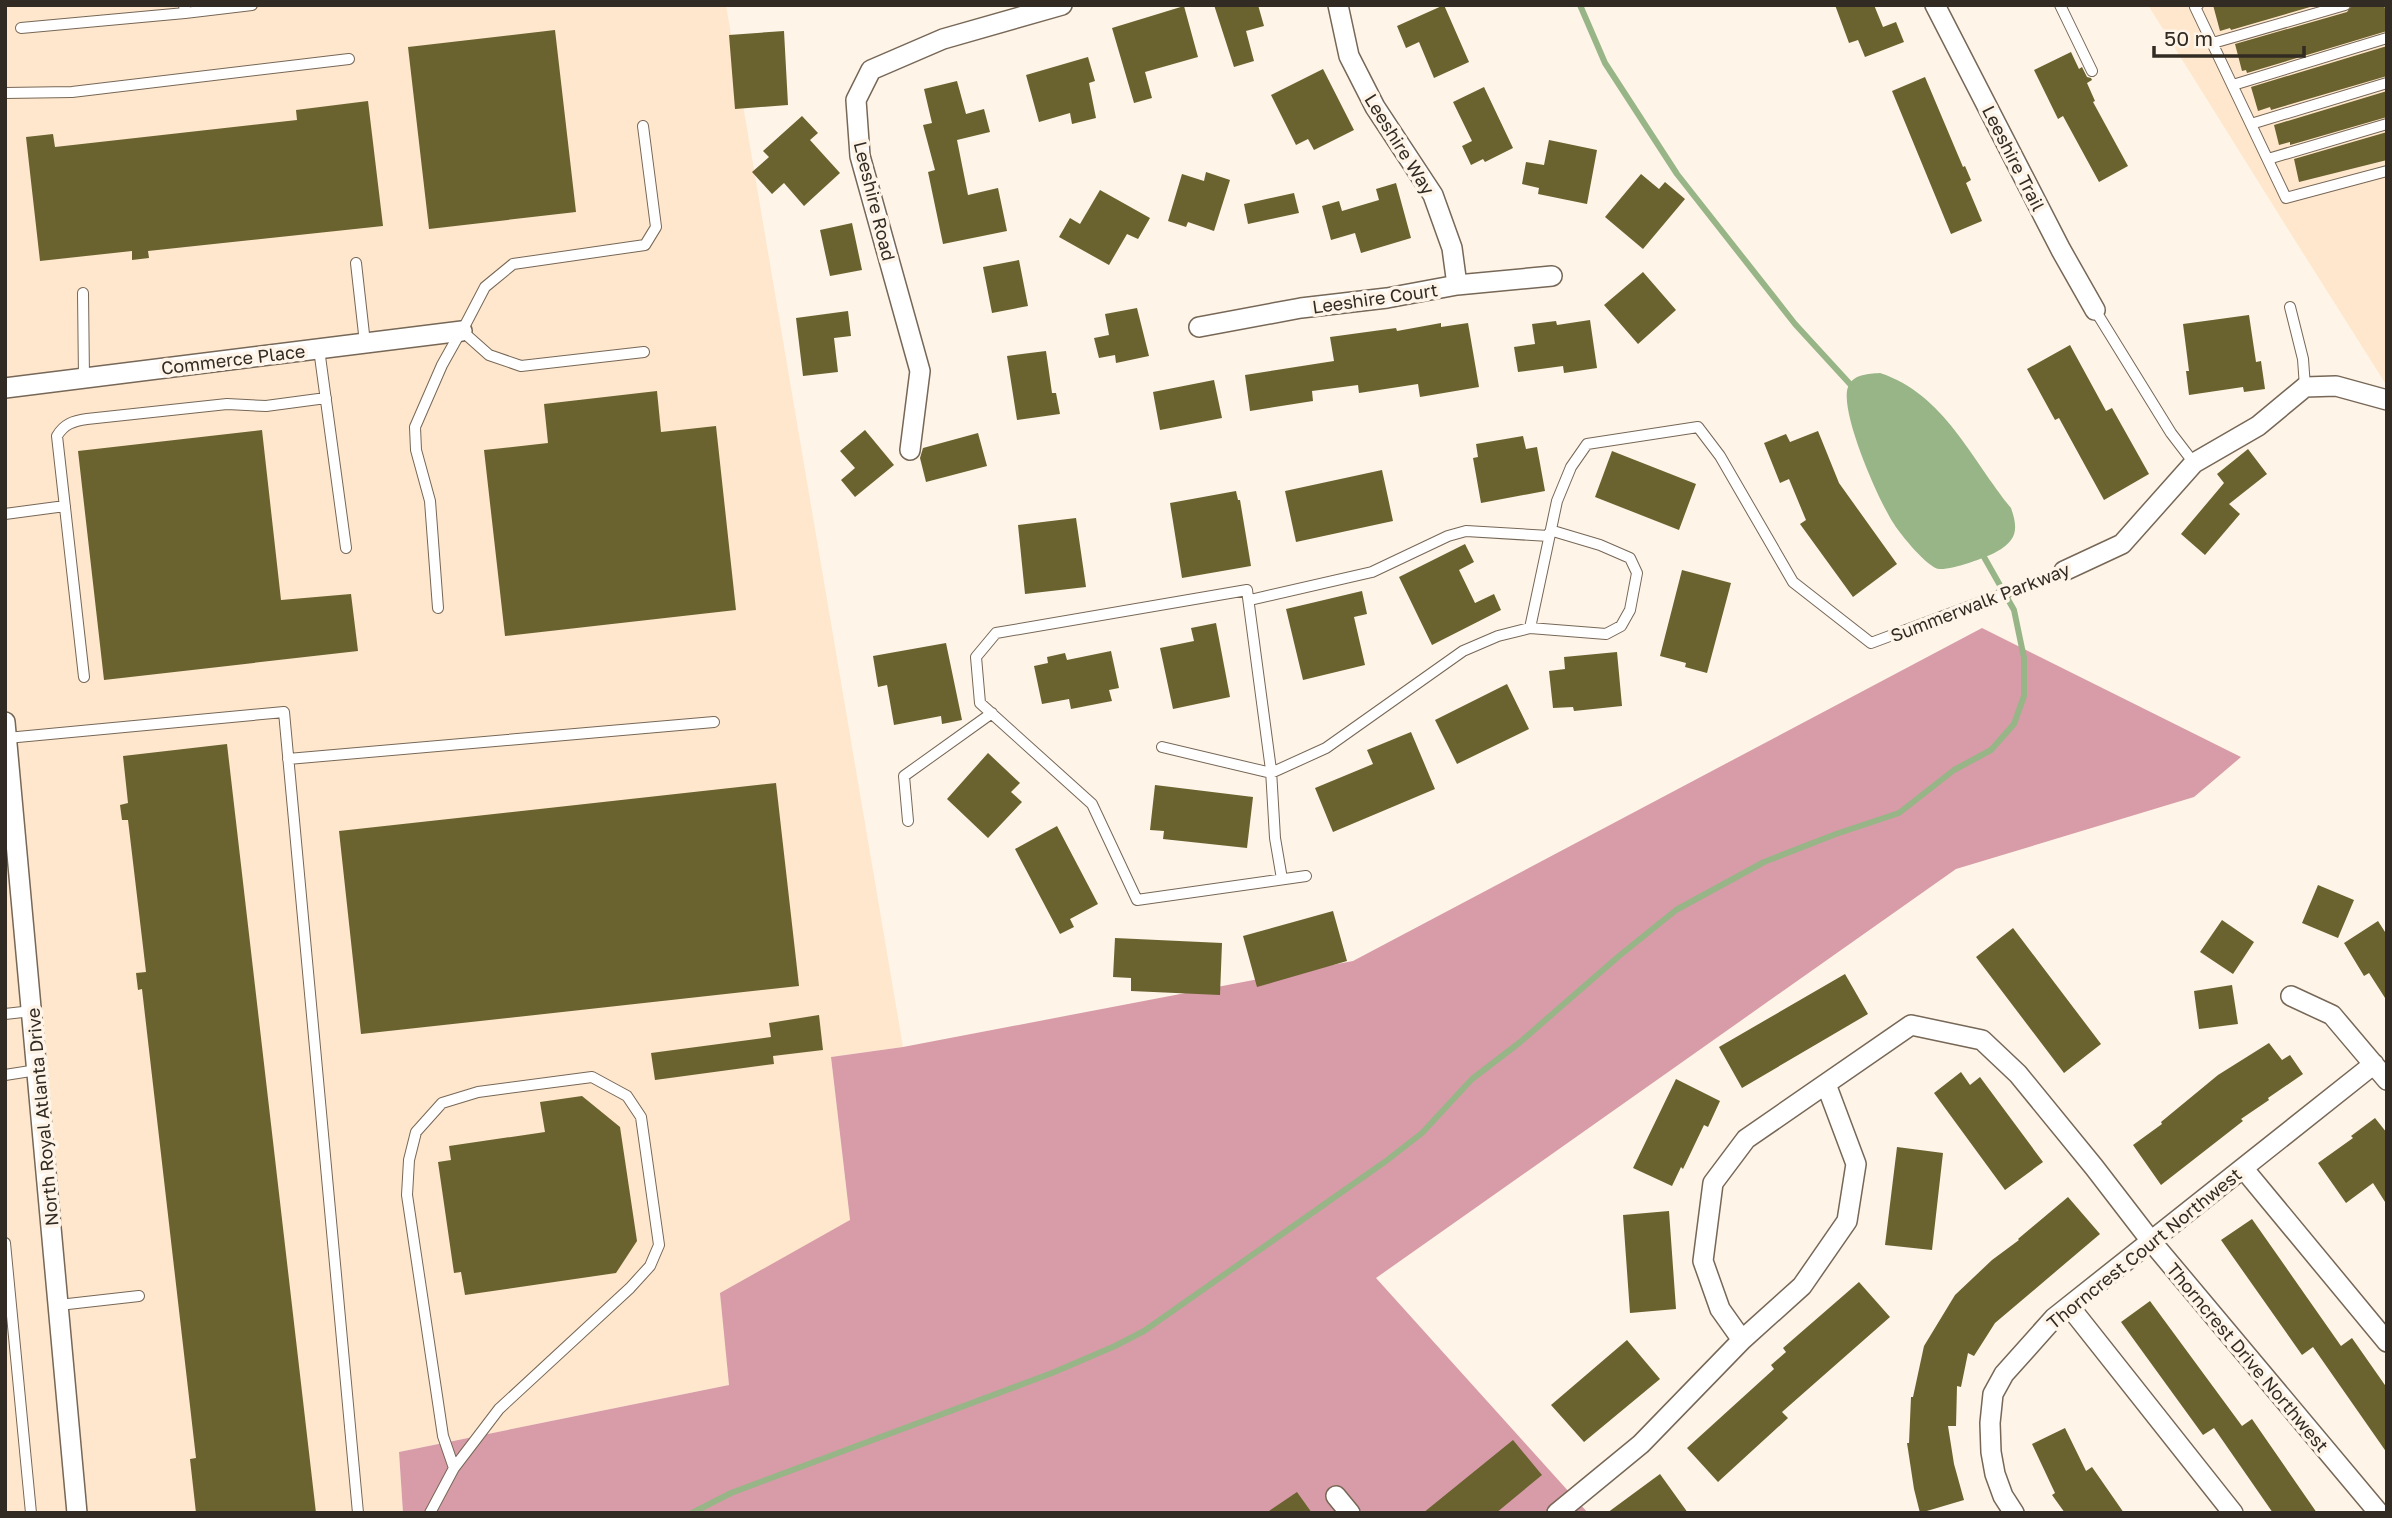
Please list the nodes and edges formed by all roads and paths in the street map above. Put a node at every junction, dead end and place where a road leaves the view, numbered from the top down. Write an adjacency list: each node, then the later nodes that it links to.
1 (252, 5): 8 (lane)
2 (1062, 5): 38 (street, Leeshire Road)
3 (1338, 5): 24 (street, Leeshire Way)
4 (1935, 5): 27 (street, Leeshire Trail)
5 (2060, 5): 13 (lane)
6 (2198, 5): 11 (lane)
7 (2345, 5): 11 (lane)
8 (185, 9): 9 (lane)
9 (21, 28)
10 (2387, 38): 15 (lane)
11 (2213, 43): 15 (lane)
12 (349, 60): 16 (lane)
13 (2092, 71)
14 (2387, 83): 17 (lane)
15 (2232, 85): 17 (lane)
16 (5, 93)
17 (2251, 124): 20 (lane)
18 (2387, 124): 20 (lane)
19 (643, 126): 29 (lane)
20 (2268, 159): 21 (lane)
21 (2387, 171)
22 (356, 263): 30 (lane)
23 (1552, 276): 24 (street, Leeshire Court)
24 (1457, 285): 28 (street, Leeshire Court)
25 (83, 293): 33 (lane)
26 (2290, 307): 35 (lane)
27 (2095, 310): 39 (lane)
28 (1199, 327)
29 (462, 331): 30 (street, Commerce Place); 32 (lane); 46 (lane)
30 (365, 343): 31 (street, Commerce Place)
31 (320, 349): 33 (street, Commerce Place); 36 (lane)
32 (644, 352)
33 (85, 378): 34 (street, Commerce Place)
34 (5, 387)
35 (2305, 387): 37 (street); 39 (street, Summerwalk Parkway)
36 (326, 398): 40 (lane); 43 (lane)
37 (2387, 400)
38 (910, 450)
39 (2193, 463): 44 (street, Summerwalk Parkway)
40 (65, 506): 41 (lane); 48 (lane)
41 (5, 514)
42 (1549, 534): 44 (lane, Summerwalk Parkway); 45 (lane); 47 (lane, Summerwalk Parkway); 47 (lane)
43 (346, 548)
44 (2064, 571)
45 (1248, 595): 49 (lane); 54 (lane)
46 (438, 608)
47 (1530, 628): 54 (lane)
48 (84, 677)
49 (992, 713): 55 (lane); 57 (lane)
50 (714, 722): 53 (lane)
51 (6, 730): 53 (lane); 59 (street, North Royal Atlanta Drive)
52 (1162, 747): 54 (lane)
53 (288, 759): 77 (lane)
54 (1271, 773): 57 (lane)
55 (908, 821)
56 (1306, 876): 57 (lane)
57 (1282, 879)
58 (2291, 996): 62 (street)
59 (32, 1011): 60 (lane); 61 (street, North Royal Atlanta Drive)
60 (5, 1014)
61 (38, 1070): 63 (lane); 69 (street, North Royal Atlanta Drive)
62 (2380, 1072): 65 (street, Thorncrest Court Northwest)
63 (5, 1075)
64 (1826, 1084): 66 (street, Thorncrest Drive Northwest); 71 (street); 71 (street, Thorncrest Drive Northwest)
65 (2243, 1168): 66 (street, Thorncrest Court Northwest); 72 (street)
66 (2151, 1241): 70 (street, Thorncrest Court Northwest); 83 (street, Thorncrest Drive Northwest)
67 (5, 1243): 75 (lane)
68 (139, 1296): 69 (lane)
69 (59, 1305): 76 (street, North Royal Atlanta Drive)
70 (2069, 1306): 81 (street, Thorncrest Court Northwest); 82 (street)
71 (1742, 1340): 80 (street)
72 (2387, 1342)
73 (454, 1468): 73 (lane); 78 (lane)
74 (1336, 1496): 79 (street)
75 (31, 1513)
76 (78, 1513)
77 (358, 1513)
78 (430, 1513)
79 (1350, 1513)
80 (1557, 1513)
81 (2014, 1513)
82 (2233, 1513)
83 (2379, 1513)

